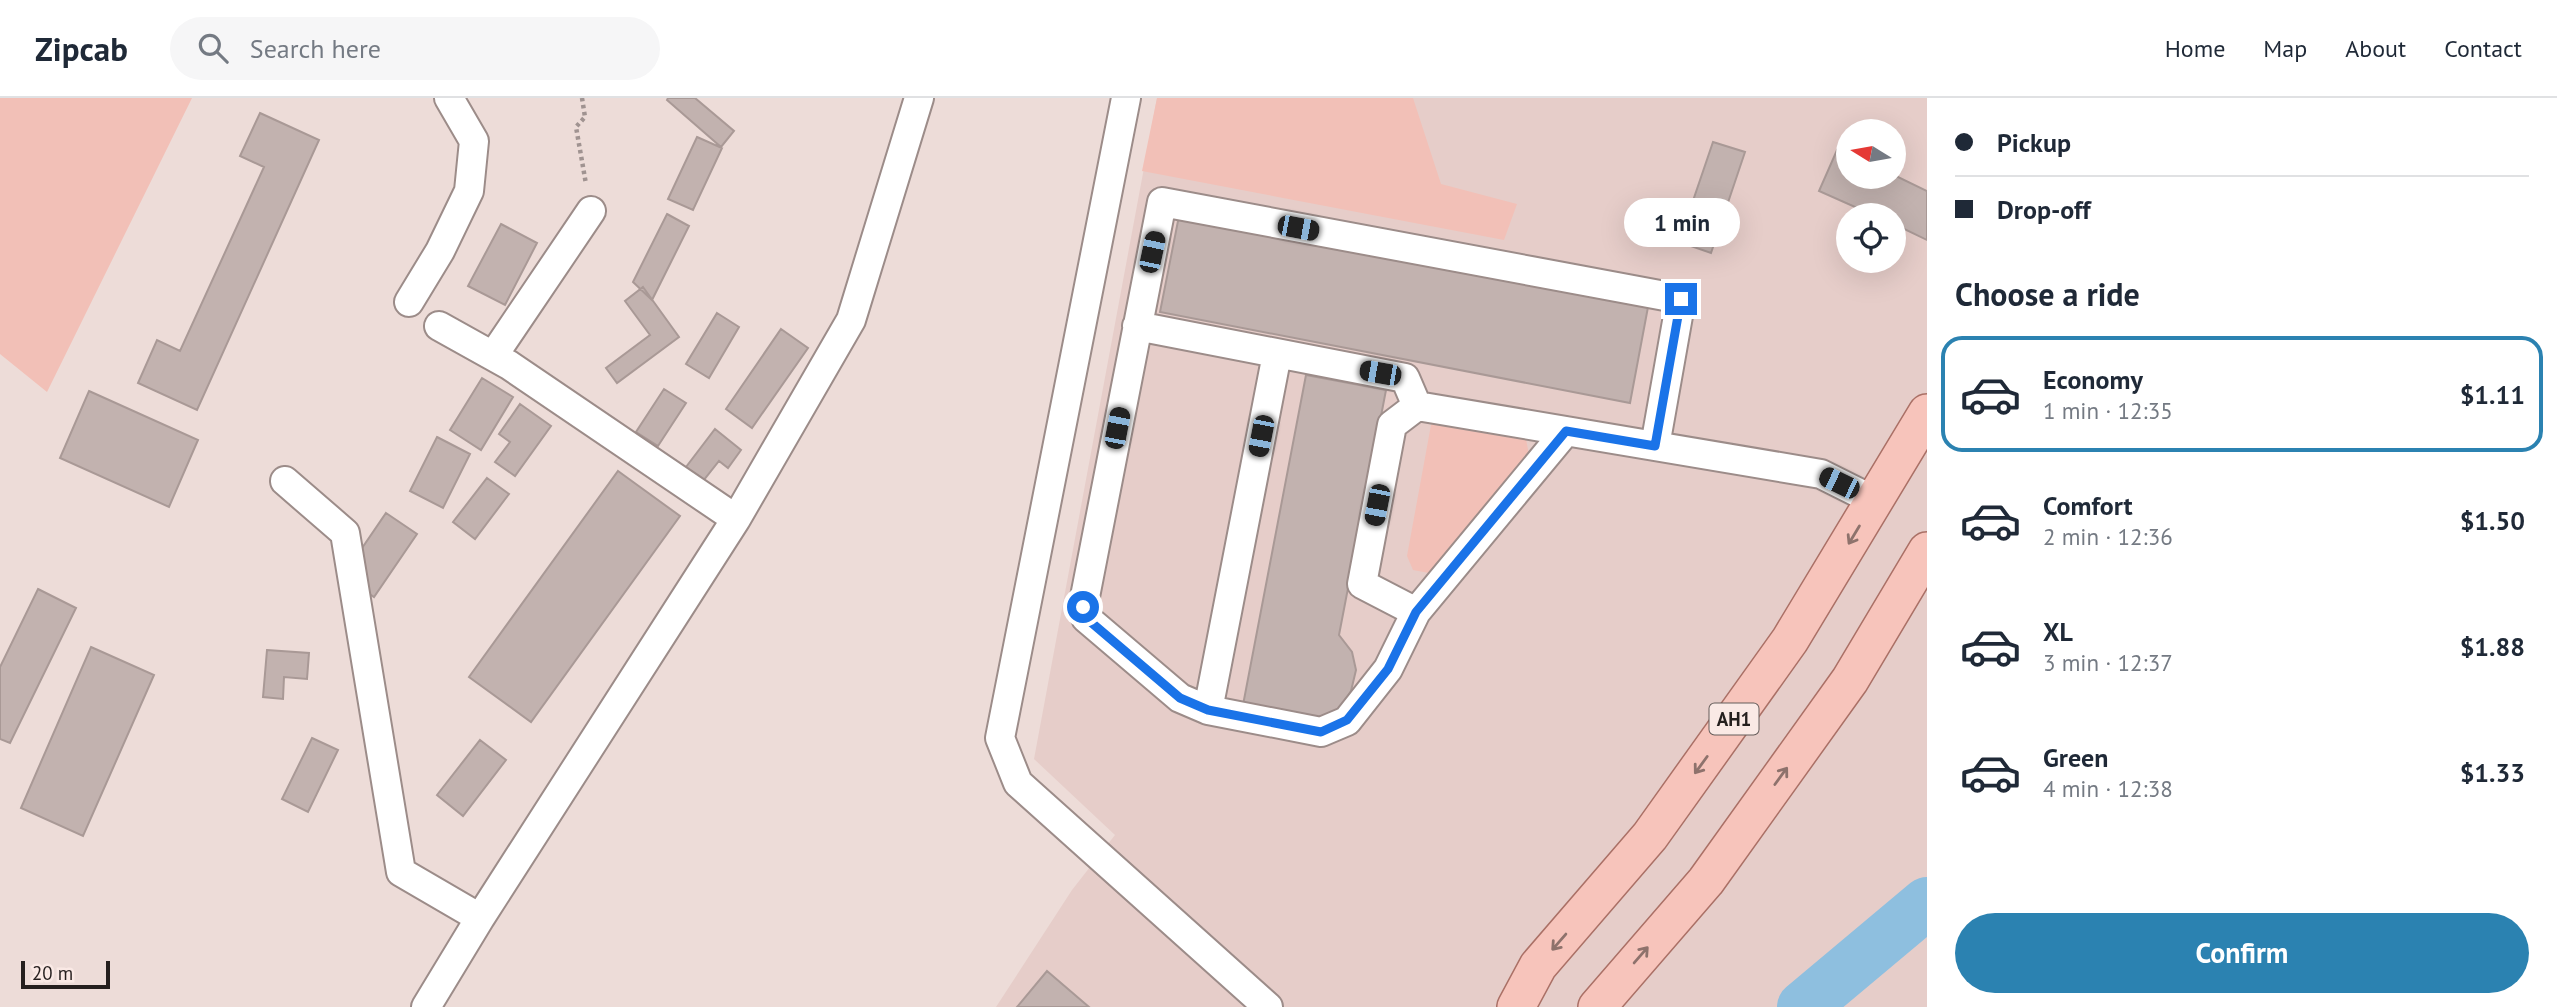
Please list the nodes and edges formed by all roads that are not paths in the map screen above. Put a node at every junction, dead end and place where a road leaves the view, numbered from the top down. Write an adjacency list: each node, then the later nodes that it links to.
1 (449, 98): 5 (street)
2 (919, 98): 16 (street)
3 (1126, 98): 22 (street)
4 (591, 211): 9 (street)
5 (409, 302)
6 (439, 326): 9 (street)
7 (1137, 326): 8 (street); 13 (street); 19 (street)
8 (1277, 354): 10 (street); 19 (street)
9 (493, 356): 16 (street)
10 (1417, 405): 12 (street); 18 (street)
11 (1927, 413): 15 (main road, AH1)
12 (1566, 431): 13 (street); 18 (street)
13 (1655, 446): 15 (street)
14 (285, 481): 20 (street)
15 (1875, 500): 23 (main road, AH1, one-way to 23)
16 (736, 519): 20 (street)
17 (1927, 551): 24 (main road, one-way to 17)
18 (1416, 612): 19 (street)
19 (1208, 710)
20 (480, 918): 21 (street)
21 (426, 1007)
22 (1268, 1007)
23 (1516, 1007)
24 (1597, 1007)

